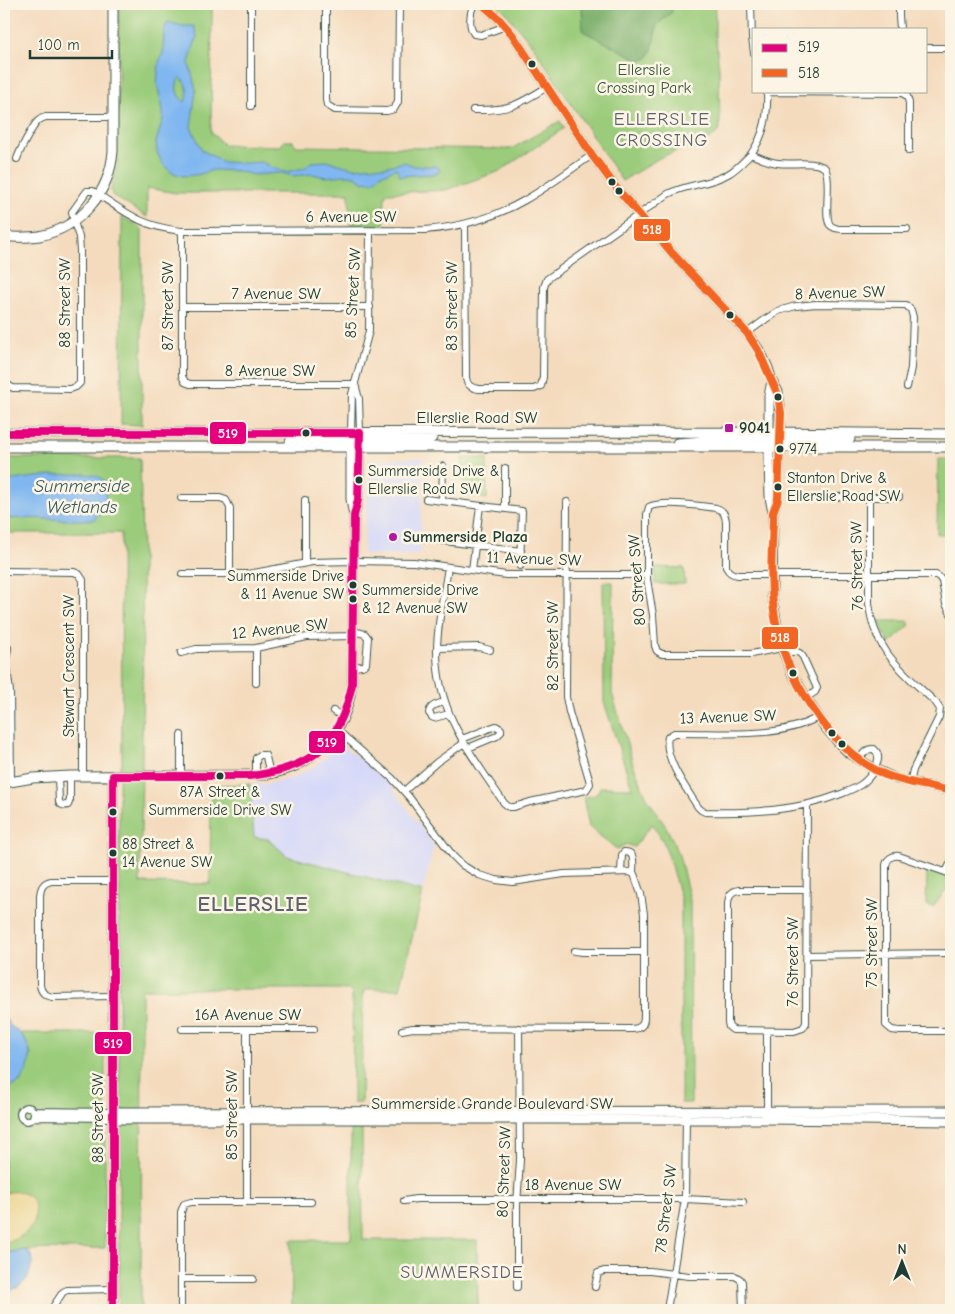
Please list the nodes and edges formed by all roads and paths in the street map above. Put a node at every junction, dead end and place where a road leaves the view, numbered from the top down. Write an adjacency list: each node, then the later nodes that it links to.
1 (113, 4): 20 (street)
2 (251, 4): 16 (street)
3 (326, 4): 4 (street)
4 (399, 4)
5 (474, 4): 9 (street)
6 (482, 4): 9 (street)
7 (752, 4): 10 (street)
8 (899, 4): 11 (street)
9 (506, 26): 14 (street)
10 (752, 28)
11 (900, 28)
12 (928, 48): 13 (street)
13 (951, 48)
14 (547, 87): 19 (street); 23 (street)
15 (767, 92): 18 (street); 21 (street)
16 (251, 106)
17 (758, 108): 18 (street)
18 (767, 108): 22 (street)
19 (473, 110)
20 (113, 117): 24 (street); 25 (street)
21 (909, 151)
22 (751, 154): 26 (street); 29 (street)
23 (592, 155): 26 (street); 28 (street, 6 Avenue SW)
24 (18, 159)
25 (99, 195): 27 (street); 27 (street); 30 (street, 6 Avenue SW)
26 (639, 215): 28 (street, 83 Street SW); 35 (street)
27 (74, 222): 32 (street); 37 (street, 88 Street SW)
28 (465, 224): 31 (street, 6 Avenue SW)
29 (907, 230)
30 (182, 231): 31 (street, 6 Avenue SW); 34 (street, 87 Street SW)
31 (370, 231): 33 (street, 85 Street SW)
32 (4, 237)
33 (370, 307): 34 (street, 7 Avenue SW); 39 (street, 85 Street SW)
34 (182, 308): 38 (street, 87 Street SW)
35 (748, 333): 36 (street); 40 (street, 8 Avenue SW)
36 (772, 381): 44 (street); 45 (street)
37 (5, 382)
38 (185, 382): 39 (street, 8 Avenue SW)
39 (356, 384): 43 (street, 85 Street SW)
40 (907, 387)
41 (4, 433): 43 (street, Ellerslie Road SW)
42 (951, 434): 45 (street)
43 (356, 440): 44 (street, Ellerslie Road SW); 44 (street, Ellerslie Road SW); 46 (street, Ellerslie Road SW); 64 (street)
44 (769, 440): 45 (street, Ellerslie Road SW); 45 (street, Ellerslie Road SW); 60 (street)
45 (781, 441): 47 (street, Ellerslie Road SW); 60 (street)
46 (4, 447)
47 (951, 447)
48 (443, 466): 56 (street)
49 (505, 468): 59 (street)
50 (823, 497): 51 (street)
51 (869, 497): 54 (street); 75 (street, 76 Street SW)
52 (181, 498): 71 (street)
53 (426, 498): 56 (street)
54 (898, 498)
55 (305, 500): 65 (street)
56 (442, 501): 58 (street)
57 (566, 502): 72 (street, 82 Street SW)
58 (480, 506): 59 (street); 62 (street)
59 (505, 509): 63 (street)
60 (773, 512): 74 (street)
61 (422, 538): 62 (street)
62 (475, 545): 63 (street); 68 (street)
63 (521, 551): 66 (street)
64 (353, 561): 65 (street, 11 Avenue SW); 67 (street, 11 Avenue SW); 77 (street)
65 (305, 562): 71 (street, 11 Avenue SW)
66 (520, 566)
67 (448, 567): 68 (street, 11 Avenue SW); 80 (street)
68 (472, 570): 72 (street, 11 Avenue SW)
69 (4, 571): 101 (street, Stewart Crescent SW)
70 (182, 574): 71 (street, 11 Avenue SW)
71 (230, 574)
72 (566, 575): 73 (street, 11 Avenue SW); 95 (street, 82 Street SW)
73 (647, 575): 74 (street, 80 Street SW); 82 (street, 80 Street SW)
74 (772, 575): 75 (street); 82 (street)
75 (869, 575): 76 (street); 106 (street, 76 Street SW)
76 (951, 614)
77 (353, 634): 79 (street, 12 Avenue SW); 84 (street); 84 (street)
78 (8, 648): 88 (street)
79 (256, 648): 83 (street, 12 Avenue SW); 85 (street)
80 (437, 648): 81 (street); 87 (street)
81 (490, 650)
82 (783, 651): 86 (street); 86 (street)
83 (181, 653)
84 (353, 667): 91 (street)
85 (256, 683)
86 (806, 698): 92 (street)
87 (445, 702): 90 (street); 90 (street)
88 (7, 709): 105 (street)
89 (333, 711): 91 (street)
90 (449, 714): 95 (street)
91 (344, 717): 93 (street)
92 (818, 717): 96 (street); 109 (street, 13 Avenue SW)
93 (337, 730): 98 (street); 107 (street)
94 (181, 735): 103 (street)
95 (465, 743): 95 (street); 107 (street)
96 (859, 760): 97 (street); 97 (street)
97 (874, 769): 106 (street); 109 (street)
98 (270, 774): 104 (street); 104 (street)
99 (58, 776): 100 (street); 100 (street); 105 (street)
100 (70, 776): 101 (street)
101 (83, 776): 102 (street)
102 (113, 776): 103 (street); 114 (street, 88 Street SW)
103 (181, 776): 104 (street)
104 (256, 776)
105 (7, 782)
106 (910, 783): 108 (street)
107 (404, 791): 111 (street)
108 (951, 791)
109 (807, 805): 115 (street, 76 Street SW)
110 (951, 862): 113 (street)
111 (621, 871): 112 (street); 112 (street)
112 (633, 873): 118 (street)
113 (949, 873): 119 (street, 75 Street SW)
114 (113, 881): 121 (street, 88 Street SW); 121 (street)
115 (807, 890): 120 (street, 76 Street SW); 127 (street)
116 (574, 951): 118 (street)
117 (951, 951): 119 (street)
118 (644, 952): 122 (street)
119 (886, 954): 120 (street); 128 (street, 75 Street SW)
120 (807, 955): 127 (street, 76 Street SW)
121 (113, 996): 131 (street, 88 Street SW)
122 (520, 1028): 126 (street); 133 (street, 80 Street SW)
123 (182, 1029): 124 (street, 16A Avenue SW)
124 (247, 1029): 125 (street, 16A Avenue SW); 132 (street, 85 Street SW)
125 (314, 1029)
126 (402, 1030)
127 (767, 1031): 135 (street)
128 (951, 1031)
129 (951, 1111): 135 (street, Summerside Grande Boulevard SW)
130 (34, 1114): 131 (street, Summerside Grande Boulevard SW)
131 (113, 1115): 132 (street, Summerside Grande Boulevard SW); 148 (street, 88 Street SW)
132 (247, 1115): 133 (street, Summerside Grande Boulevard SW); 139 (street, 85 Street SW)
133 (520, 1115): 134 (street, Summerside Grande Boulevard SW); 137 (street, 80 Street SW)
134 (686, 1115): 135 (street, Summerside Grande Boulevard SW); 138 (street, 78 Street SW)
135 (767, 1115): 136 (street, Summerside Grande Boulevard SW)
136 (951, 1120)
137 (517, 1199): 138 (street, 18 Avenue SW); 140 (street, 18 Avenue SW); 146 (street, 80 Street SW)
138 (685, 1199): 142 (street, 18 Avenue SW); 143 (street, 78 Street SW)
139 (247, 1201): 141 (street); 144 (street)
140 (404, 1201)
141 (310, 1202)
142 (743, 1202)
143 (672, 1274): 147 (street); 152 (street, 78 Street SW); 153 (street)
144 (181, 1279): 145 (street); 151 (street)
145 (253, 1279)
146 (517, 1287)
147 (595, 1287)
148 (113, 1289): 149 (street); 150 (street, 88 Street SW)
149 (51, 1310)
150 (113, 1310)
151 (181, 1310)
152 (667, 1310)
153 (743, 1310)

